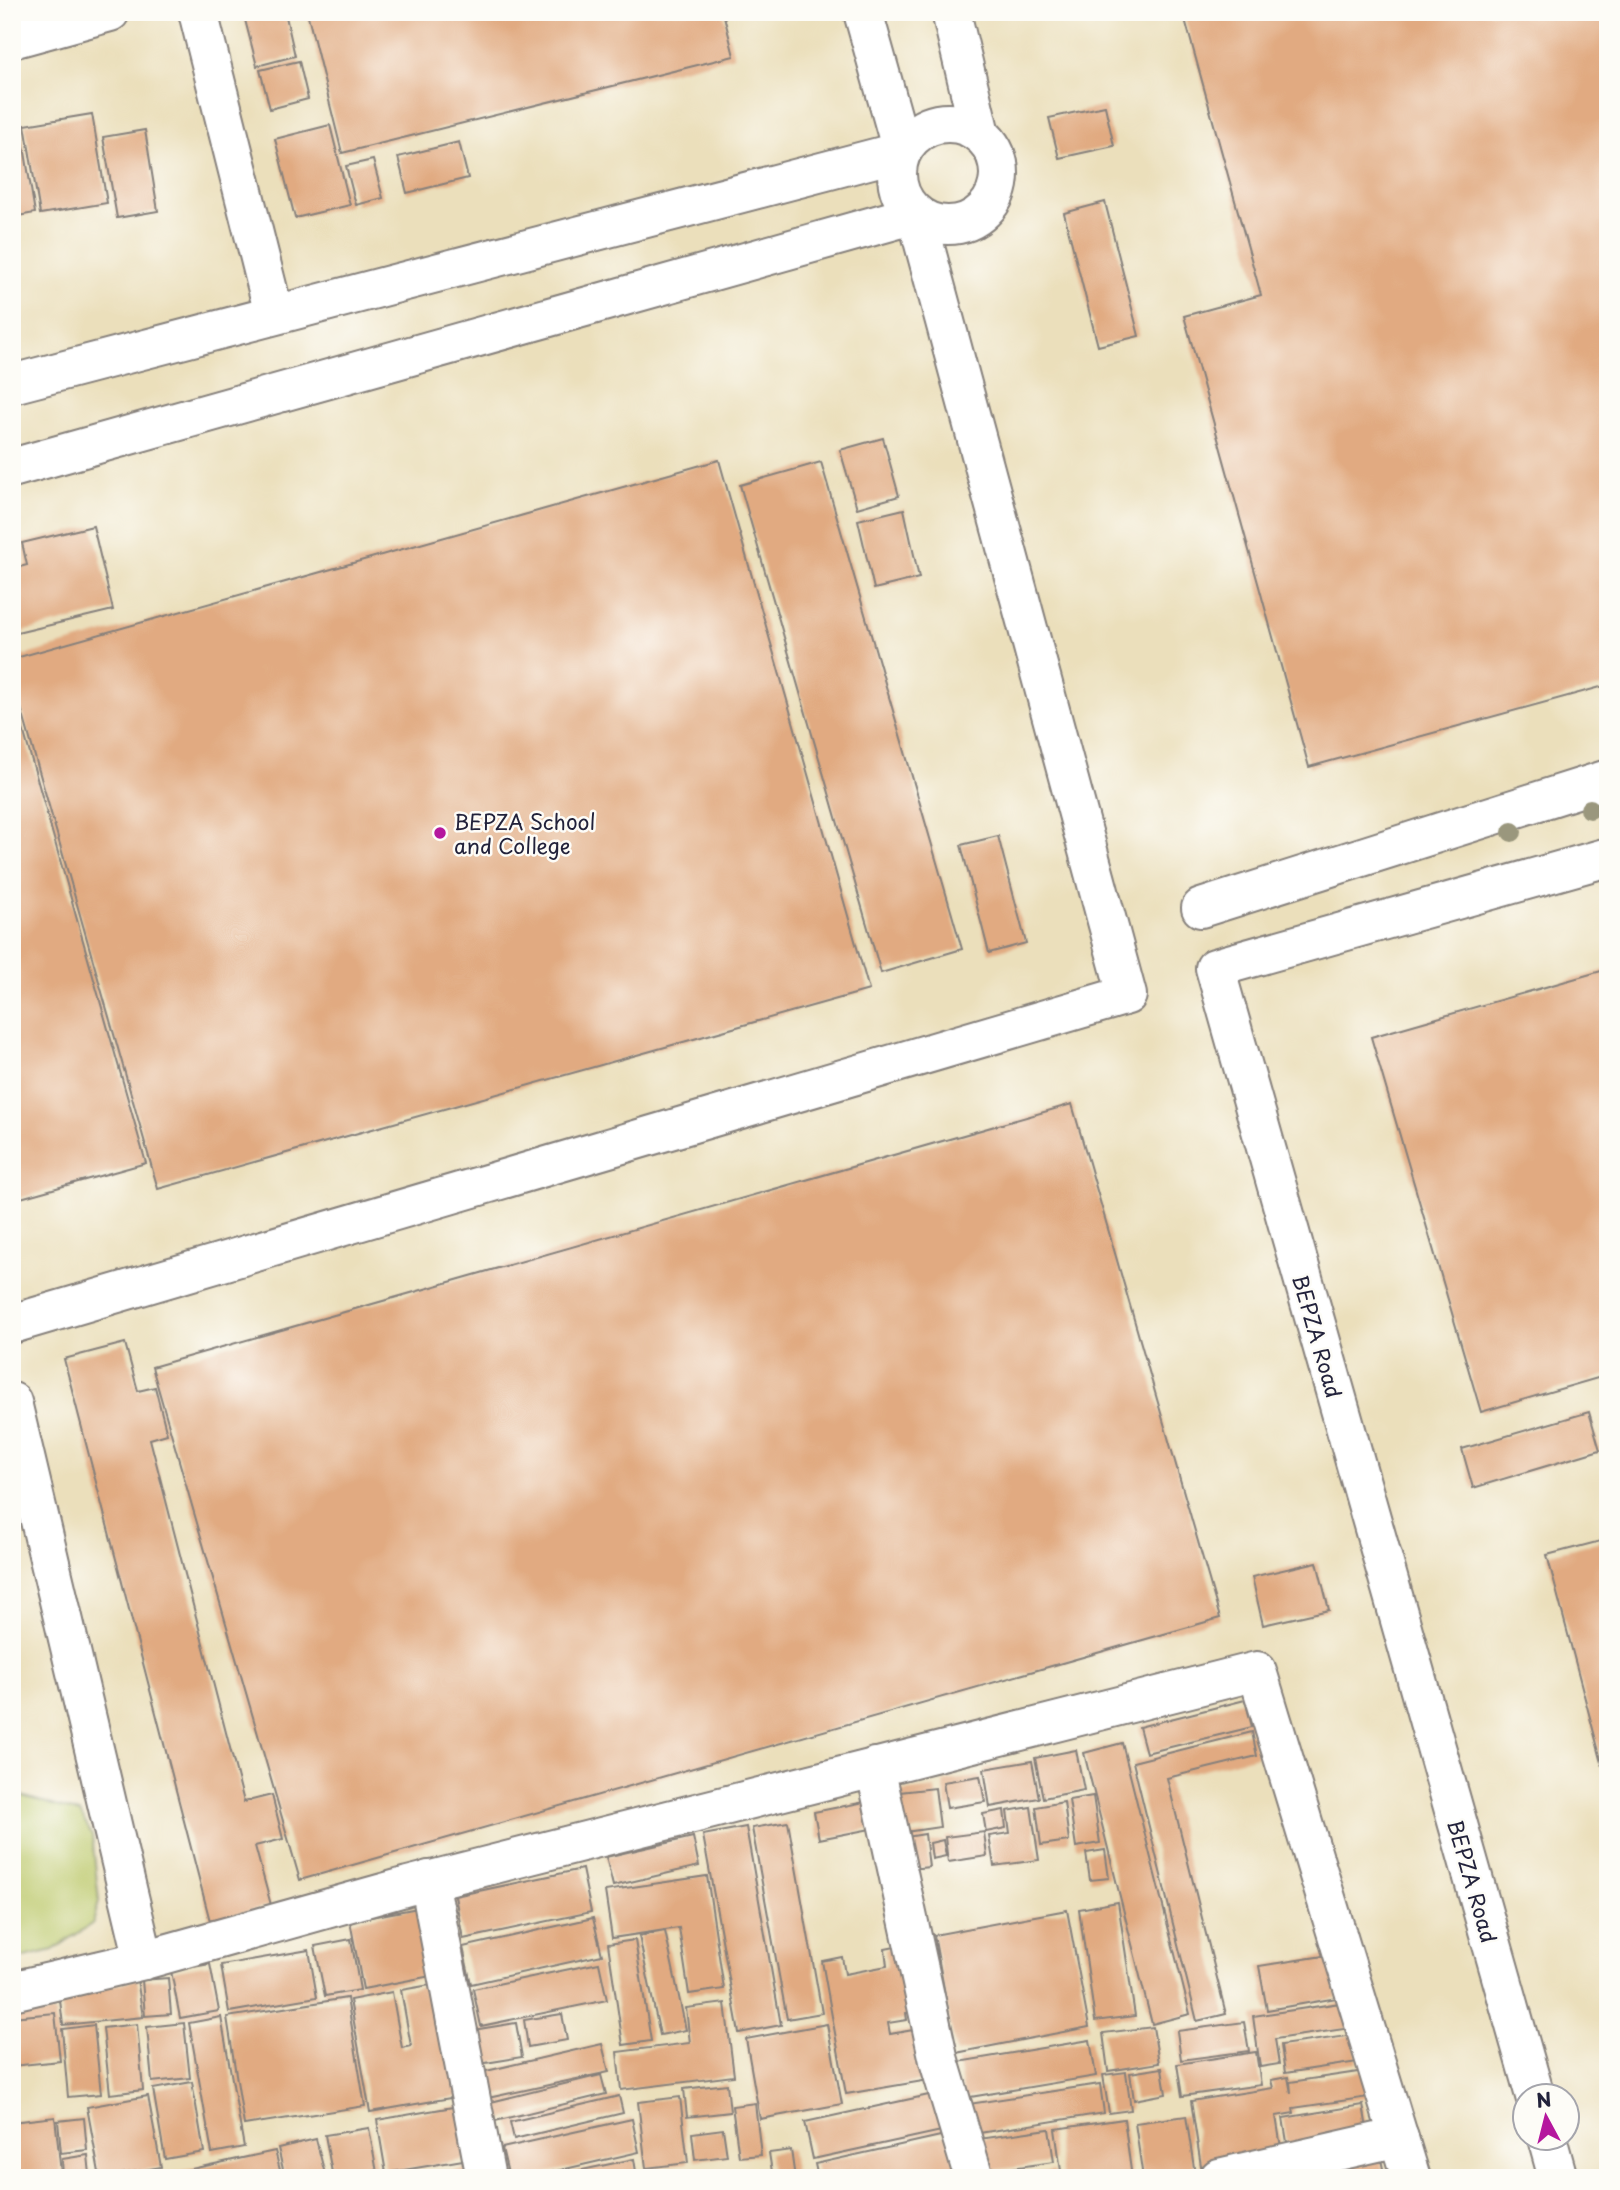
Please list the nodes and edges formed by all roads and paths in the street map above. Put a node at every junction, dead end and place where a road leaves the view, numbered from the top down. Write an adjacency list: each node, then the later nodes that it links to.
1 (110, 12): 5 (street)
2 (198, 12): 9 (street)
3 (863, 12): 7 (street)
4 (951, 12): 6 (street)
5 (22, 33)
6 (980, 134): 7 (street); 8 (street)
7 (902, 151): 8 (street); 9 (street)
8 (916, 214): 11 (street); 15 (street)
9 (274, 314): 10 (street)
10 (12, 384)
11 (12, 468)
12 (1608, 779): 14 (street)
13 (1608, 857): 21 (street, BEPZA Road)
14 (1200, 908)
15 (12, 1324)
16 (12, 1402): 19 (street)
17 (874, 1768): 18 (street); 22 (street); 25 (street)
18 (429, 1880): 19 (street); 24 (street)
19 (144, 1960): 20 (street)
20 (12, 1992)
21 (1531, 2082)
22 (1398, 2137): 26 (street); 27 (street)
23 (1551, 2152): 28 (street)
24 (486, 2178)
25 (974, 2178)
26 (1219, 2178)
27 (1411, 2178)
28 (1558, 2178)

